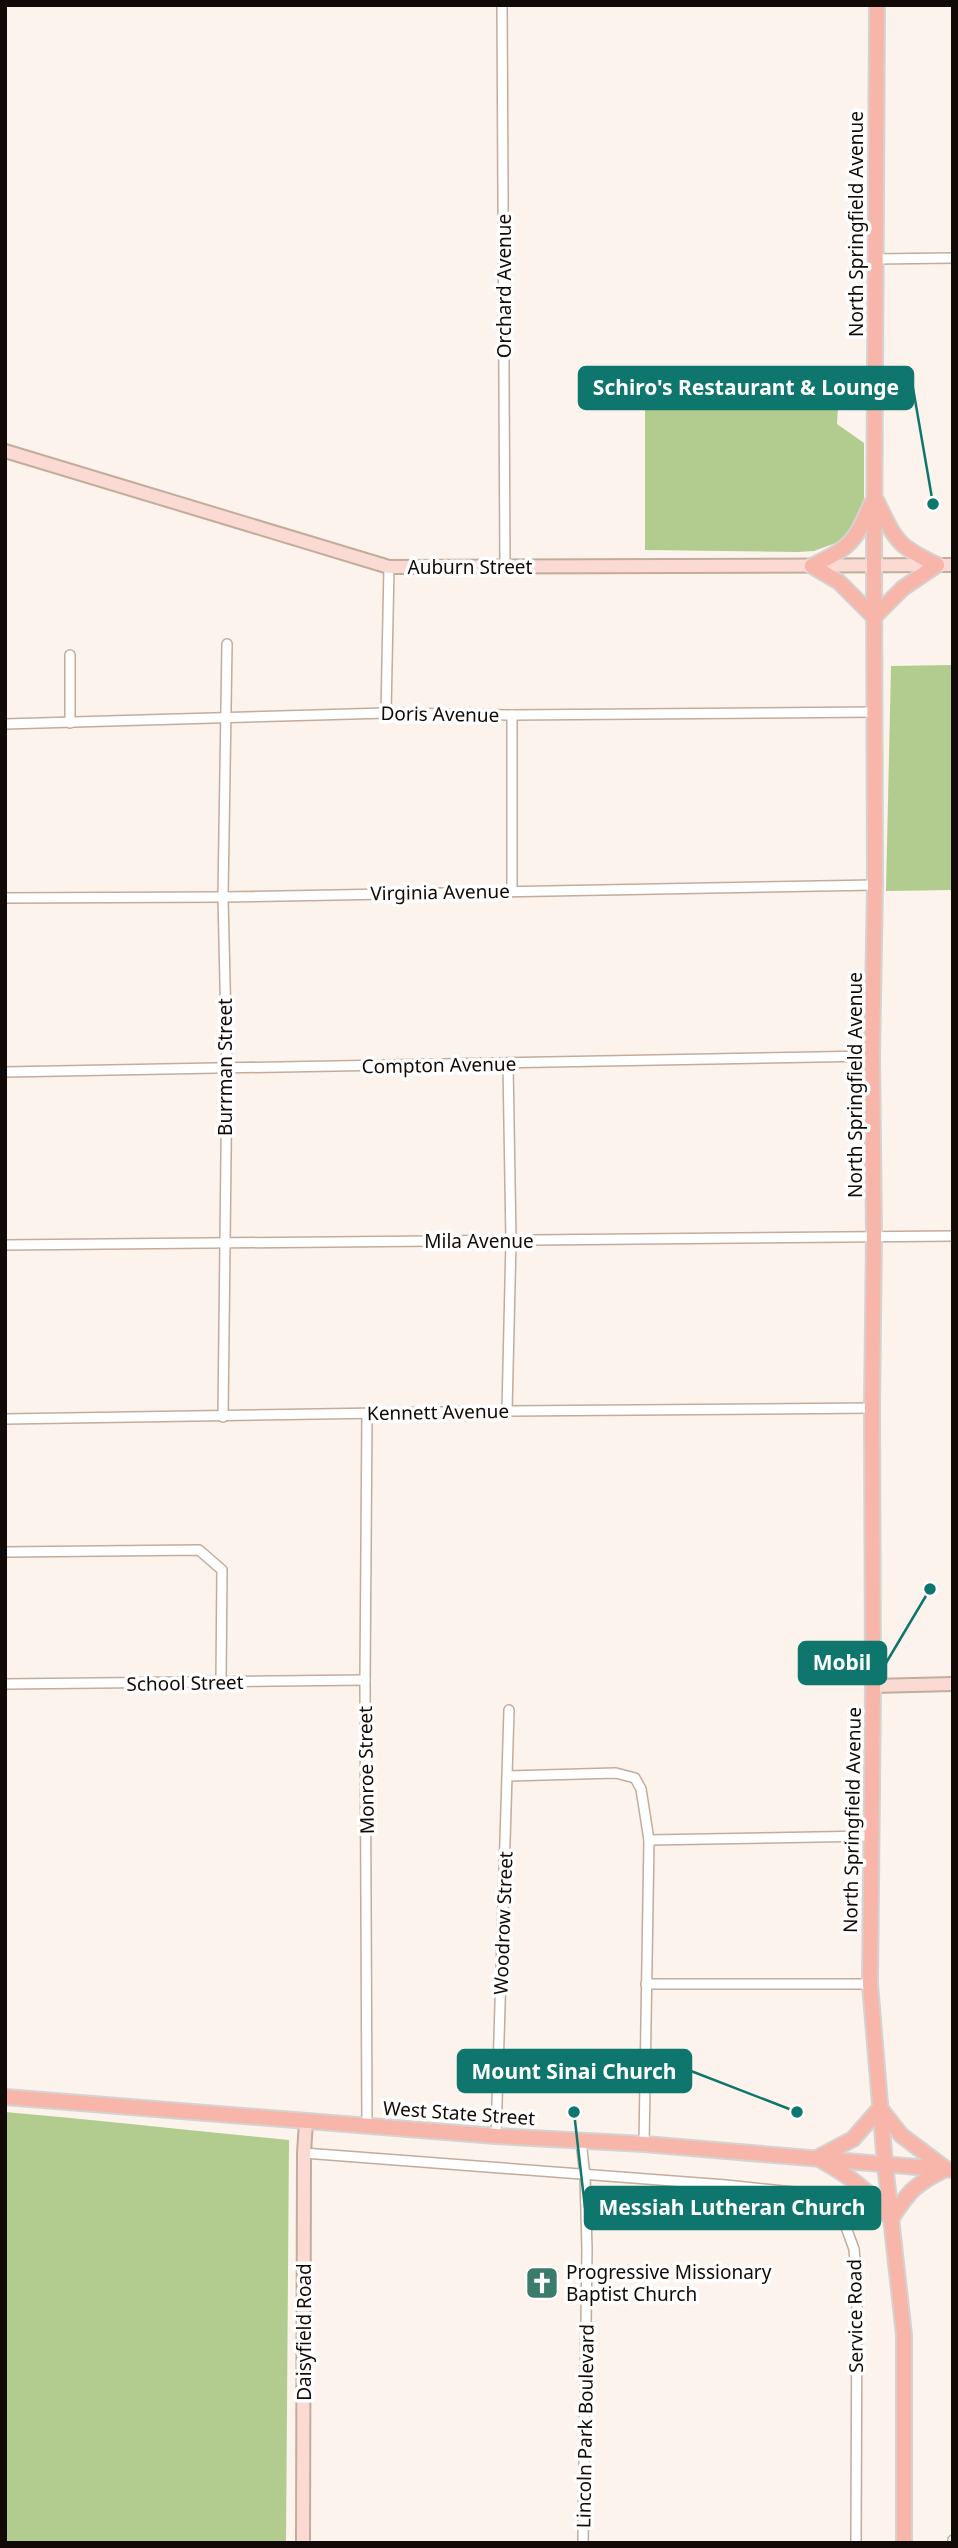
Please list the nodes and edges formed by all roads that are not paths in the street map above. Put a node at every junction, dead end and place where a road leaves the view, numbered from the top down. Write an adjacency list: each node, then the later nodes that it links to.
1 (502, 5): 12 (street, Orchard Avenue)
2 (877, 5): 4 (main road, North Springfield Avenue)
3 (953, 258): 4 (street)
4 (875, 259): 6 (main road, North Springfield Avenue)
5 (5, 451): 11 (main road, Auburn Street)
6 (875, 496): 7 (main road, North Springfield Avenue); 8 (main road); 10 (main road)
7 (874, 565): 8 (main road, Auburn Street); 10 (main road, Auburn Street); 13 (main road, North Springfield Avenue)
8 (937, 565): 9 (main road, Auburn Street); 13 (main road)
9 (953, 565)
10 (812, 566): 12 (main road, Auburn Street); 13 (main road)
11 (389, 567): 12 (main road, Auburn Street); 17 (street)
12 (505, 568)
13 (874, 617): 16 (main road, North Springfield Avenue)
14 (227, 644): 19 (street, Burrman Street)
15 (70, 655): 20 (street)
16 (875, 712): 18 (street, Doris Avenue); 22 (main road, North Springfield Avenue)
17 (386, 713): 18 (street, Doris Avenue); 19 (street, Doris Avenue)
18 (512, 715): 23 (street)
19 (227, 718): 20 (street, Doris Avenue); 24 (street, Burrman Street)
20 (71, 723): 21 (street, Doris Avenue)
21 (5, 724)
22 (875, 885): 23 (street, Virginia Avenue); 26 (main road, North Springfield Avenue)
23 (512, 891): 24 (street, Virginia Avenue)
24 (223, 897): 25 (street, Virginia Avenue); 28 (street, Burrman Street)
25 (5, 898)
26 (872, 1056): 27 (street, Compton Avenue); 30 (main road, North Springfield Avenue)
27 (508, 1064): 28 (street, Compton Avenue); 32 (street)
28 (227, 1068): 29 (street, Compton Avenue); 33 (street, Burrman Street)
29 (5, 1072)
30 (874, 1236): 31 (street, Mila Avenue); 32 (street, Mila Avenue); 35 (main road, North Springfield Avenue)
31 (953, 1236)
32 (511, 1241): 33 (street, Mila Avenue); 36 (street)
33 (224, 1242): 34 (street, Mila Avenue); 38 (street, Burrman Street)
34 (5, 1245)
35 (872, 1408): 36 (street, Kennett Avenue); 45 (main road, North Springfield Avenue)
36 (508, 1411): 37 (street, Kennett Avenue)
37 (367, 1413): 38 (street, Kennett Avenue); 41 (street, Monroe Street)
38 (223, 1417): 39 (street, Kennett Avenue)
39 (5, 1419)
40 (5, 1552): 42 (street)
41 (365, 1681): 42 (street, School Street); 55 (street, Monroe Street)
42 (221, 1682): 44 (street, School Street)
43 (953, 1684): 45 (main road)
44 (5, 1685)
45 (873, 1686): 48 (main road, North Springfield Avenue)
46 (509, 1710): 47 (street, Woodrow Street)
47 (508, 1776): 49 (street); 56 (street, Woodrow Street)
48 (872, 1836): 49 (street); 51 (main road, North Springfield Avenue)
49 (649, 1840): 50 (street)
50 (646, 1984): 51 (street); 58 (street)
51 (870, 1984): 53 (main road, North Springfield Avenue)
52 (5, 2097): 54 (main road, West State Street)
53 (880, 2108): 60 (main road); 61 (main road, North Springfield Avenue); 62 (main road)
54 (306, 2122): 55 (main road, West State Street); 59 (main road, Daisyfield Road)
55 (367, 2126): 56 (main road, West State Street)
56 (496, 2136): 57 (main road, West State Street)
57 (581, 2141): 58 (main road, West State Street); 63 (street, Lincoln Park Boulevard)
58 (645, 2144): 60 (main road, West State Street)
59 (304, 2153): 63 (street, Service Road); 65 (main road, Daisyfield Road)
60 (817, 2158): 61 (main road, West State Street); 64 (main road)
61 (885, 2164): 62 (main road, West State Street); 64 (main road, North Springfield Avenue)
62 (949, 2170): 64 (main road)
63 (585, 2176): 66 (street, Lincoln Park Boulevard); 67 (street, Service Road)
64 (891, 2219): 68 (main road, North Springfield Avenue)
65 (303, 2543)
66 (583, 2543)
67 (856, 2543)
68 (904, 2543)

